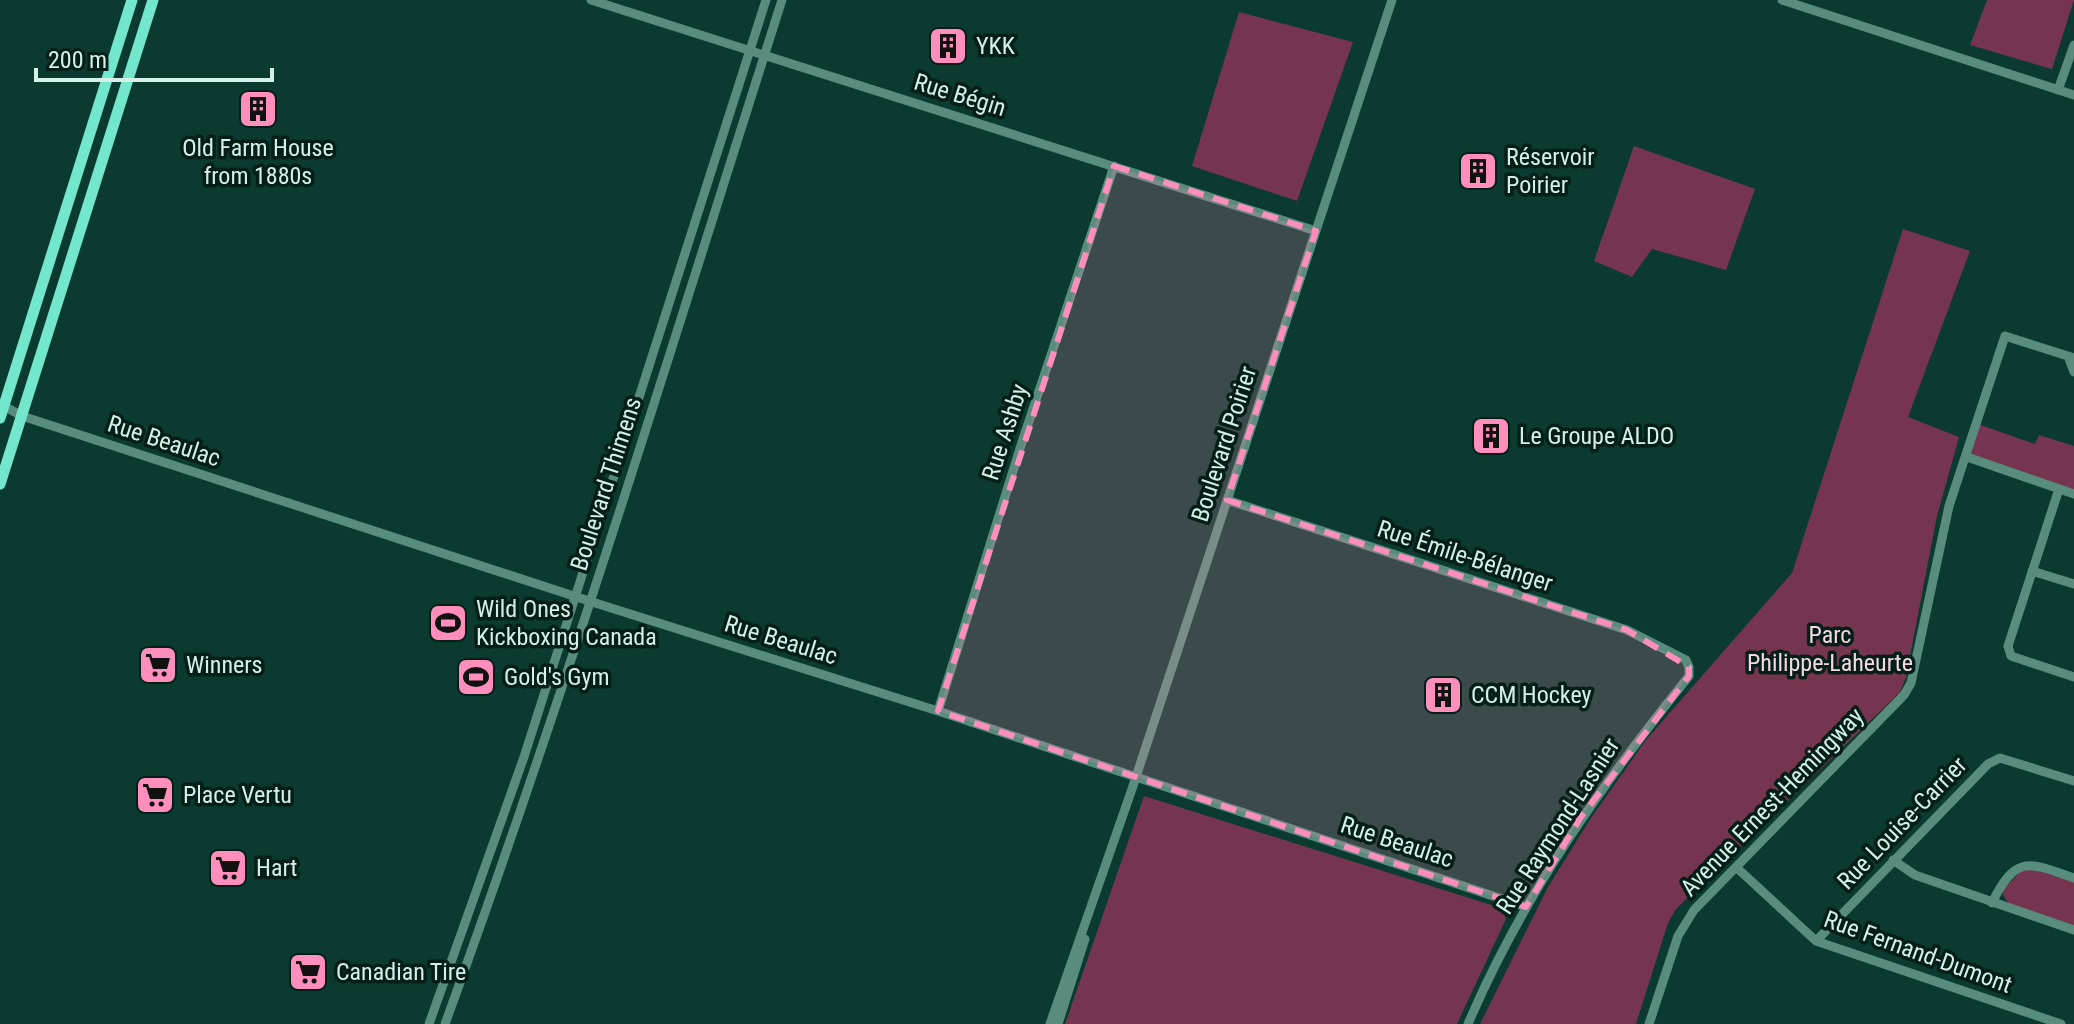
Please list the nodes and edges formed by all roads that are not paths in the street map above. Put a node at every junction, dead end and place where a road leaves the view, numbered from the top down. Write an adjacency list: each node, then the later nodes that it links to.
1 (132, 0): 21 (main road)
2 (153, 0): 22 (main road)
3 (591, 0): 9 (street, Rue Bégin)
4 (766, 0): 9 (street, Boulevard Thimens)
5 (782, 0): 10 (street, Boulevard Thimens)
6 (1392, 0): 16 (street, Boulevard Poirier)
7 (1782, 0): 11 (street)
8 (2074, 45): 11 (street)
9 (750, 50): 10 (street, Rue Bégin); 13 (street, Boulevard Thimens)
10 (765, 55): 14 (street, Boulevard Thimens); 15 (street, Rue Bégin)
11 (2058, 90): 12 (street)
12 (2074, 95)
13 (718, 152): 14 (street); 17 (street, Boulevard Thimens)
14 (732, 157): 18 (street, Boulevard Thimens)
15 (1114, 166): 16 (street, Rue Bégin); 34 (street, Rue Ashby)
16 (1316, 231): 27 (street, Boulevard Poirier)
17 (686, 251): 18 (street); 30 (street, Boulevard Thimens)
18 (700, 256): 31 (street, Boulevard Thimens)
19 (2071, 357): 20 (street); 23 (street, Avenue Ernest-Hemingway)
20 (2074, 372)
21 (1, 411): 22 (street, Rue Beaulac)
22 (22, 416): 24 (main road); 30 (street, Rue Beaulac)
23 (1967, 457): 25 (street); 38 (street, Avenue Ernest-Hemingway)
24 (0, 484)
25 (2059, 489): 26 (street); 28 (street)
26 (2074, 494)
27 (1227, 500): 32 (street, Rue Émile-Bélanger); 35 (street, Boulevard Poirier)
28 (2032, 571): 29 (street); 33 (street)
29 (2074, 584)
30 (575, 596): 31 (street, Rue Beaulac); 45 (street, Boulevard Thimens)
31 (589, 601): 34 (street, Rue Beaulac); 46 (street, Boulevard Thimens)
32 (1686, 660): 42 (street, Rue Raymond-Lasnier)
33 (2074, 677)
34 (938, 711): 35 (street, Rue Beaulac)
35 (1136, 777): 40 (street, Boulevard Poirier); 42 (street, Rue Beaulac)
36 (2074, 781): 37 (street, Rue Louise-Carrier)
37 (1893, 860): 41 (street); 44 (street, Rue Louise-Carrier)
38 (1736, 867): 44 (street, Rue Fernand-Dumont); 50 (street, Avenue Ernest-Hemingway)
39 (2074, 878): 41 (street)
40 (1094, 901): 47 (street, Boulevard Poirier); 48 (street, Boulevard Poirier)
41 (1992, 903): 43 (street)
42 (1526, 907): 49 (street, Rue Raymond-Lasnier)
43 (2074, 930)
44 (1816, 941): 51 (street, Rue Fernand-Dumont)
45 (429, 1024)
46 (445, 1024)
47 (1050, 1024)
48 (1058, 1024)
49 (1468, 1024)
50 (1649, 1024)
51 (2061, 1024)

